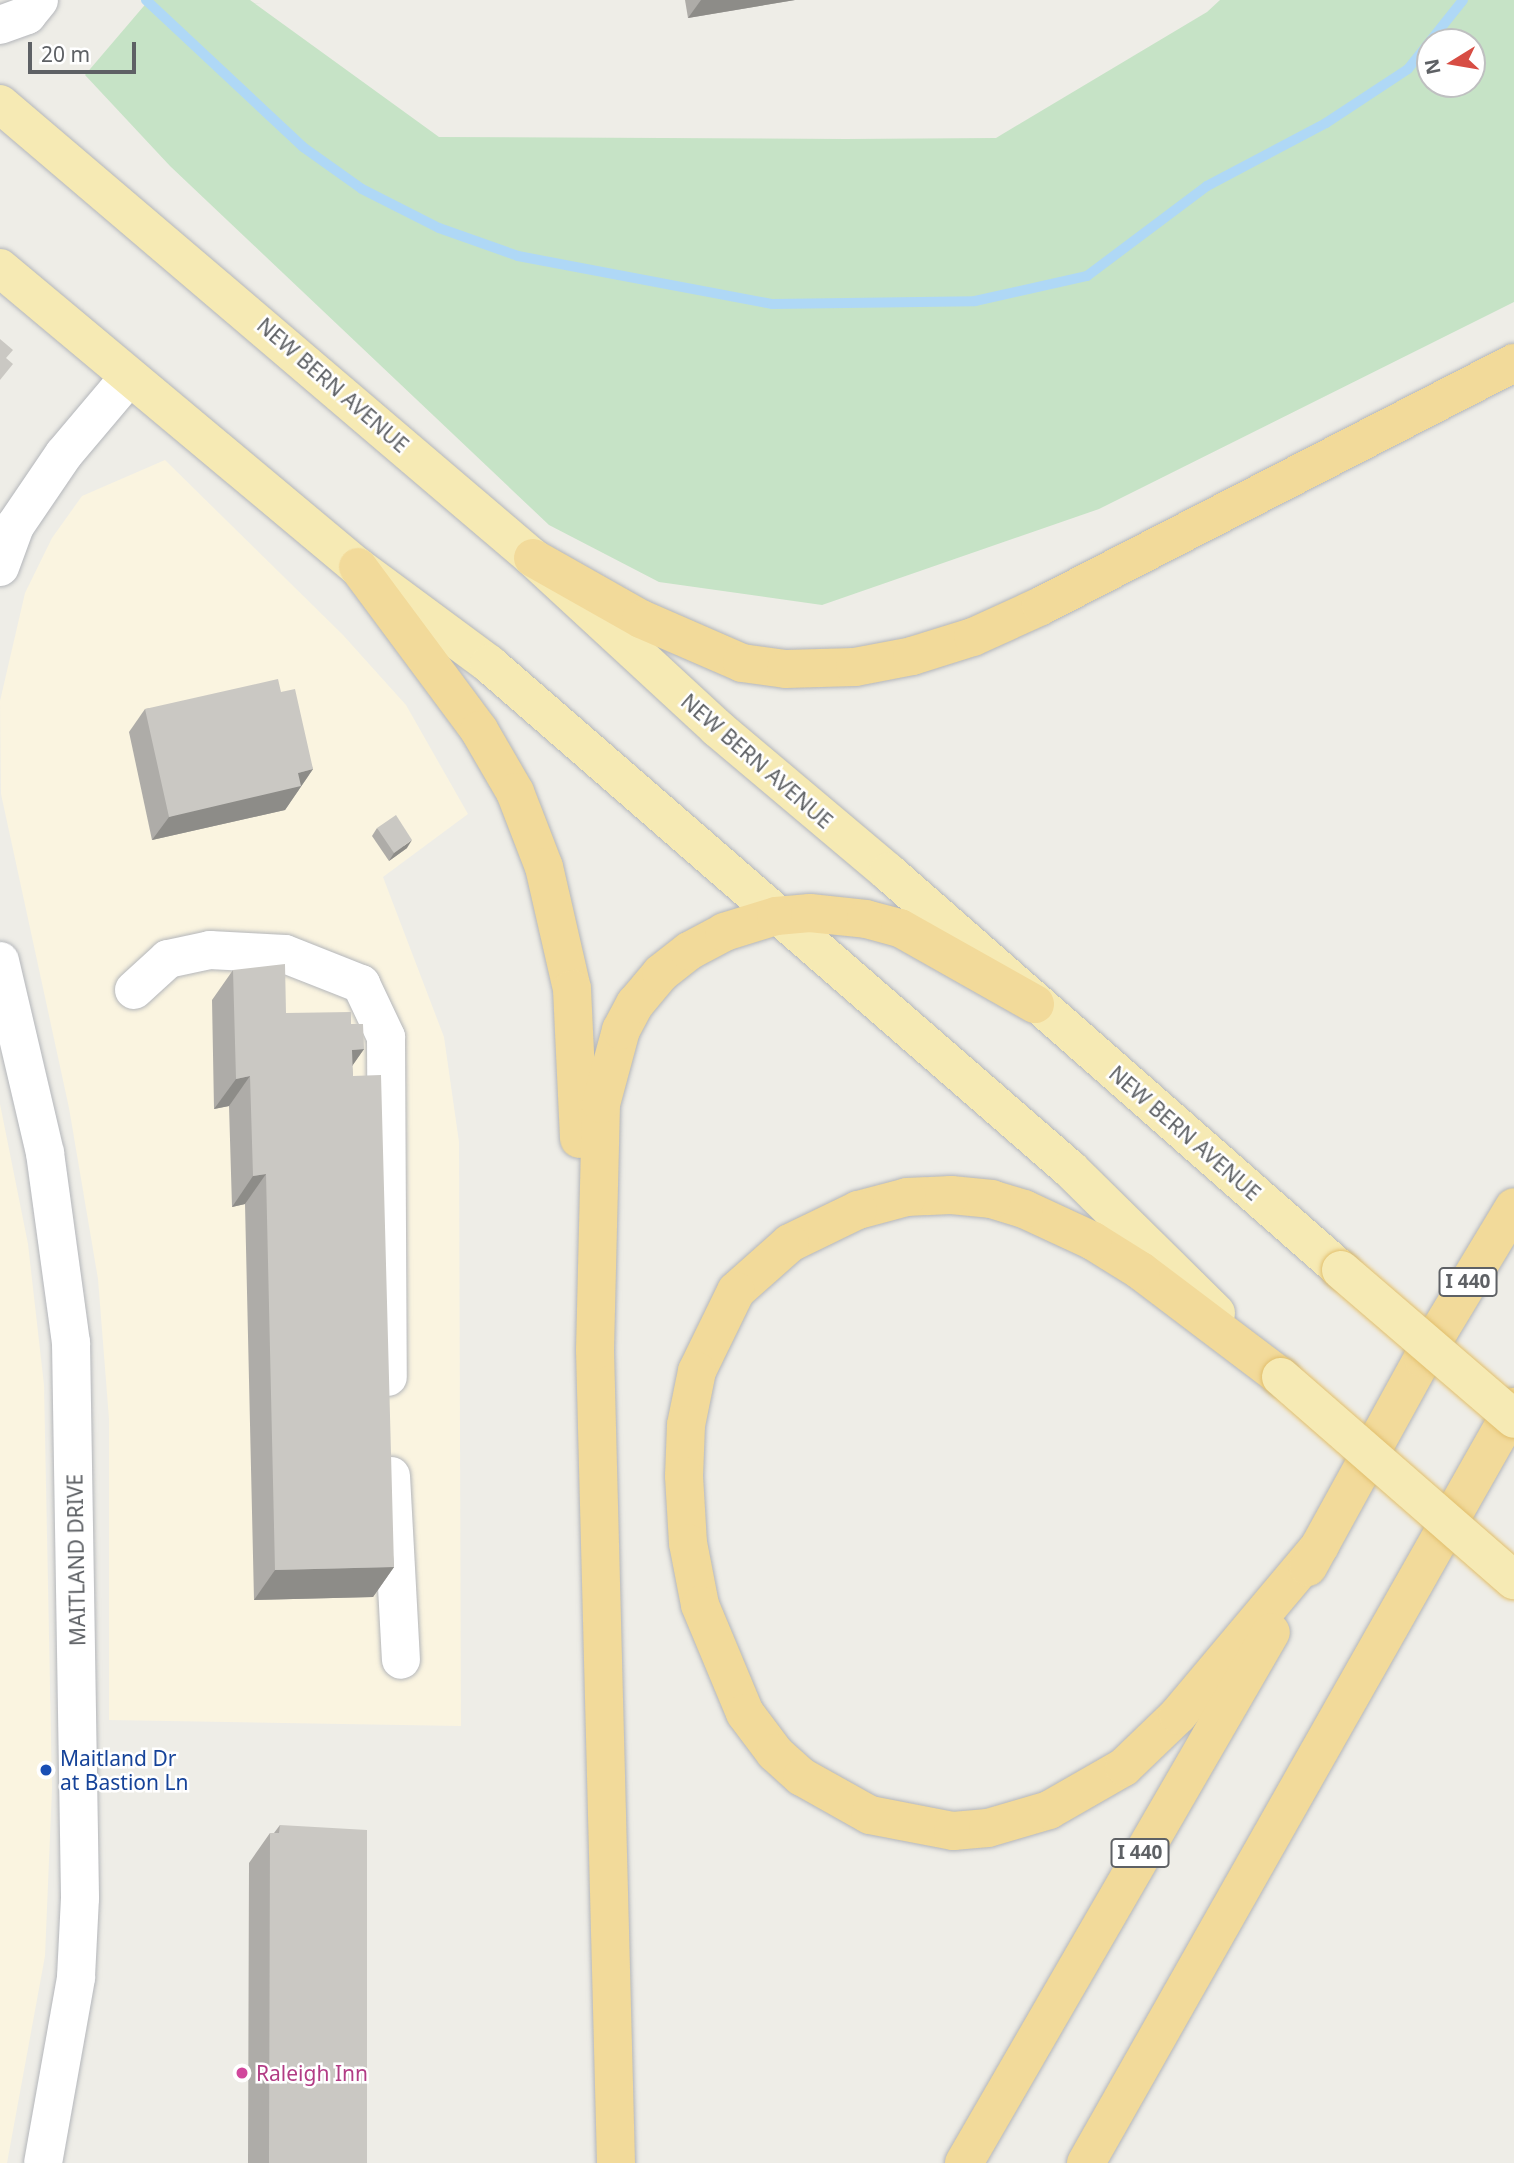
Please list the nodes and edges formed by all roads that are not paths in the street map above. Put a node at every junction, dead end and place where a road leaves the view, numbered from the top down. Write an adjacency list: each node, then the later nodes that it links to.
1 (39, 0): 2 (street)
2 (0, 25)
3 (0, 104): 7 (main road, NEW BERN AVENUE)
4 (0, 268): 6 (main road)
5 (1514, 363): 7 (highway)
6 (130, 377): 8 (street); 9 (main road)
7 (533, 558): 13 (main road, NEW BERN AVENUE)
8 (0, 567)
9 (358, 567): 10 (main road); 15 (highway)
10 (776, 916): 13 (highway); 15 (highway); 16 (main road)
11 (0, 961): 22 (street, MAITLAND DRIVE)
12 (134, 990): 21 (street)
13 (1035, 1004): 18 (main road, NEW BERN AVENUE, bridge)
14 (1514, 1208): 19 (highway, I 440)
15 (595, 1350): 23 (highway)
16 (1281, 1377): 19 (highway); 20 (main road, bridge)
17 (1514, 1407): 25 (highway)
18 (1514, 1419)
19 (1320, 1546): 24 (highway, I 440)
20 (1514, 1580)
21 (401, 1660)
22 (43, 2163)
23 (616, 2163)
24 (964, 2163)
25 (1086, 2163)

